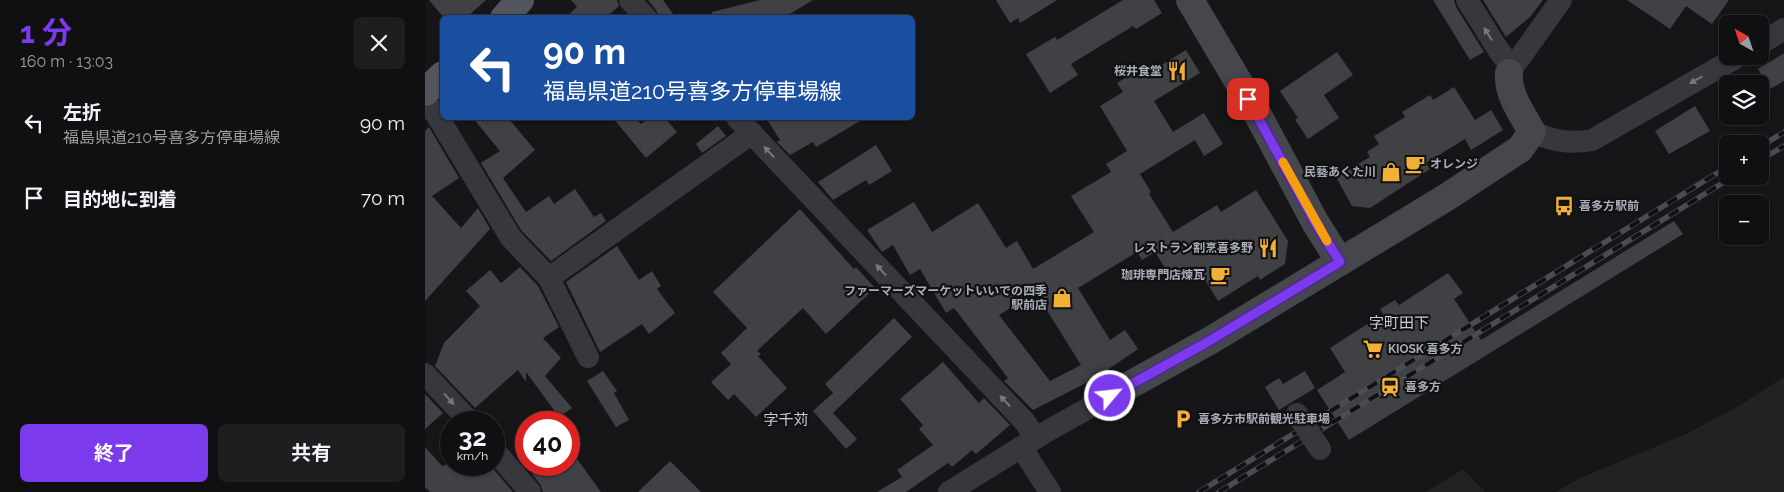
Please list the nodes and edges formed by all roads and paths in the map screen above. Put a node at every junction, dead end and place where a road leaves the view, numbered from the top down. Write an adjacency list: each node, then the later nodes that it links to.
1 (520, 0): 6 (main road)
2 (630, 0): 7 (street)
3 (1191, 0): 17 (street)
4 (1467, 0): 11 (street, one-way to 4)
5 (1561, 0): 11 (street)
6 (507, 15)
7 (643, 15)
8 (1784, 29): 9 (street)
9 (1769, 38)
10 (1723, 65): 16 (street, one-way to 16)
11 (1510, 70): 16 (street)
12 (440, 78): 13 (main road)
13 (425, 92)
14 (425, 103): 18 (street)
15 (744, 125): 18 (street); 24 (street, one-way to 15)
16 (1541, 136): 17 (street)
17 (1340, 262): 21 (street)
18 (549, 278): 19 (street)
19 (588, 357)
20 (425, 374): 22 (street, one-way to 22)
21 (1110, 396): 24 (street)
22 (460, 411)
23 (1297, 414): 25 (street, bridge)
24 (1029, 442): 28 (street); 29 (street)
25 (1319, 449)
26 (505, 463): 27 (street)
27 (530, 492)
28 (949, 492)
29 (1050, 492)

